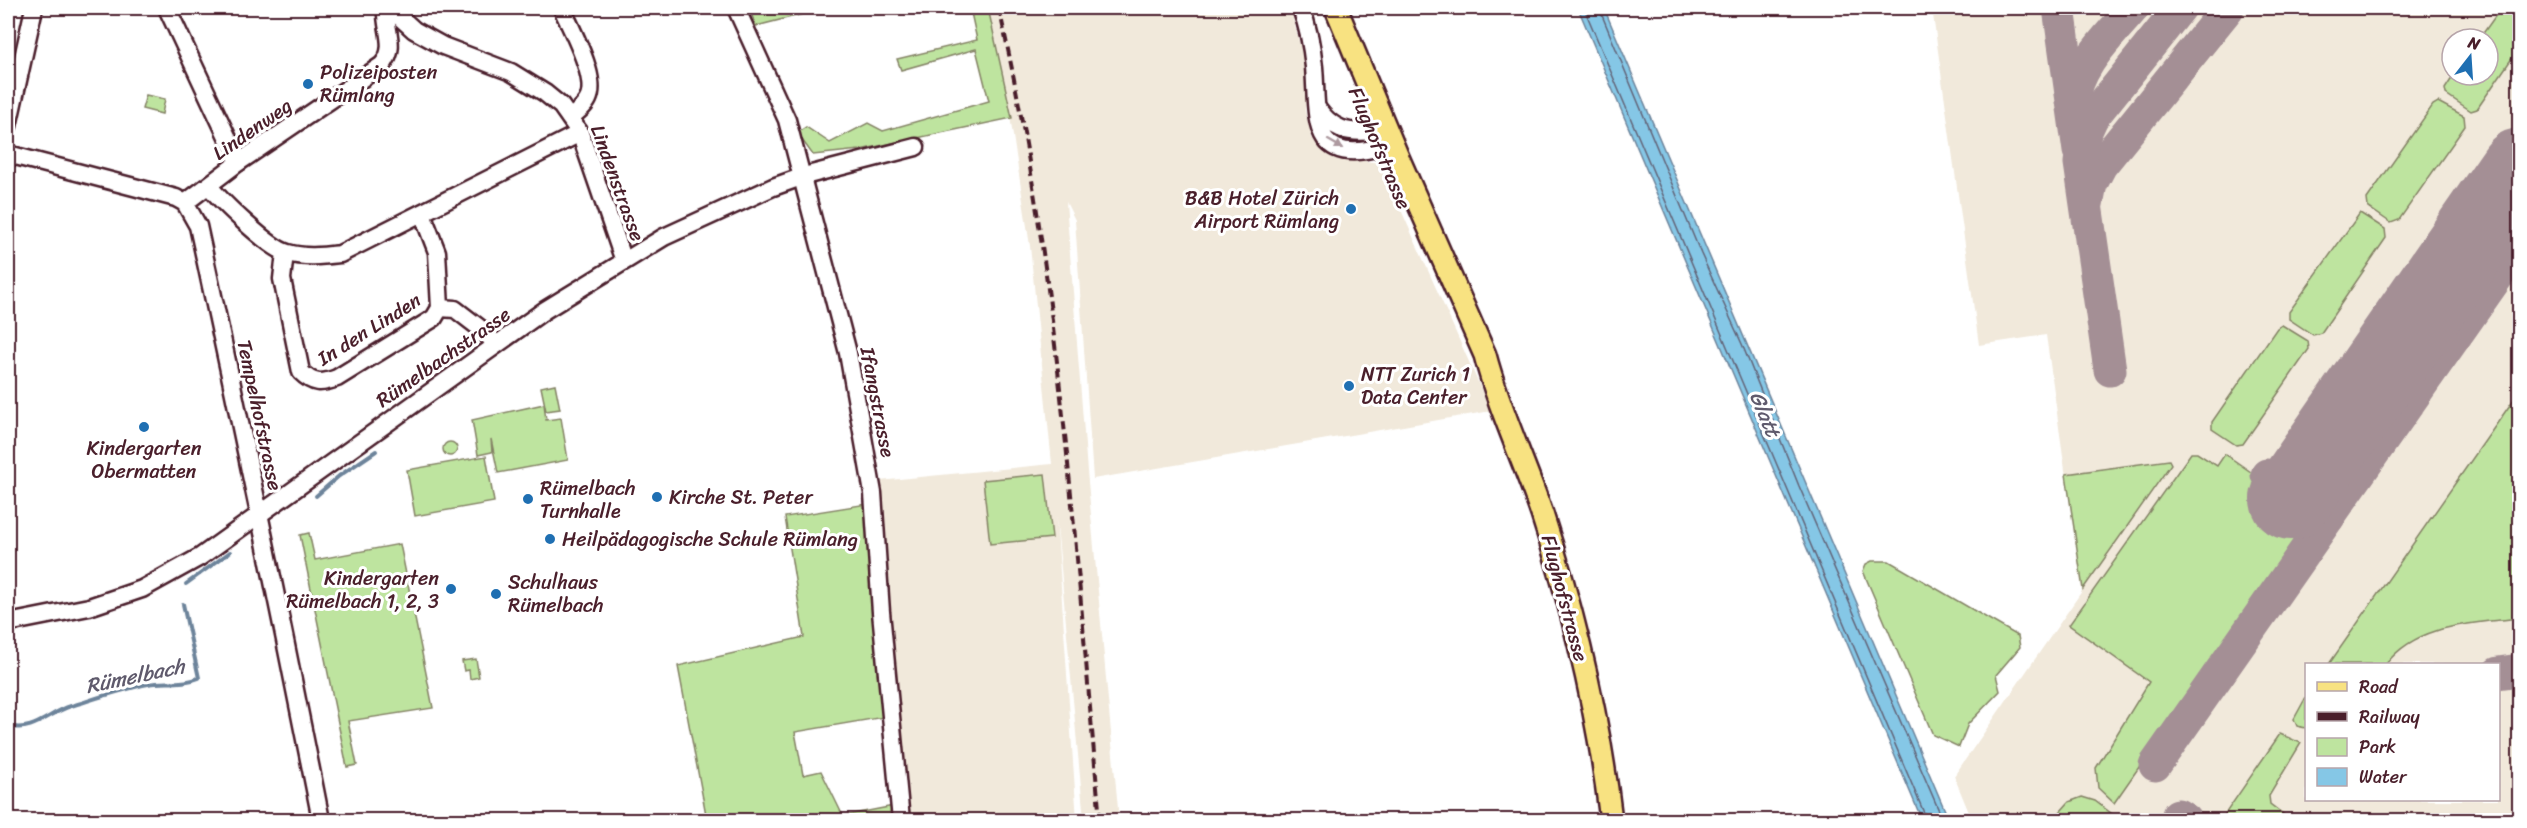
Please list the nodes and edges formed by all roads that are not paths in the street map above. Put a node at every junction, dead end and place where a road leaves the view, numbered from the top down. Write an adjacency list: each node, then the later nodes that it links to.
1 (34, 8): 11 (street)
2 (167, 8): 16 (street)
3 (386, 8): 16 (street, Lindenweg)
4 (390, 8): 10 (street, Lindenstrasse)
5 (562, 8): 10 (street)
6 (736, 8): 17 (street, Ifangstrasse)
7 (1301, 8): 13 (street)
8 (1320, 8): 13 (main road, Flughofstrasse)
9 (1336, 8): 13 (main road, Flughofstrasse)
10 (570, 118): 12 (street, Lindenstrasse)
11 (8, 126)
12 (580, 133): 20 (street); 22 (street, Lindenstrasse)
13 (1380, 138): 29 (main road, Flughofstrasse)
14 (916, 147): 17 (street, Rümelbachstrasse)
15 (8, 154): 19 (street)
16 (239, 162): 18 (street, Lindenweg)
17 (804, 176): 22 (street, Rümelbachstrasse); 28 (street, Ifangstrasse)
18 (209, 186): 19 (street, Lindenweg); 21 (street)
19 (185, 203): 25 (street, Tempelhofstrasse)
20 (422, 213): 21 (street); 23 (street, In den Linden)
21 (285, 253): 23 (street, In den Linden)
22 (624, 261): 24 (street, Rümelbachstrasse)
23 (440, 308): 24 (street, In den Linden)
24 (496, 345): 25 (street, Rümelbachstrasse)
25 (260, 514): 26 (street, Rümelbachstrasse); 27 (street, Tempelhofstrasse)
26 (8, 623)
27 (321, 820)
28 (901, 820)
29 (1611, 820)

